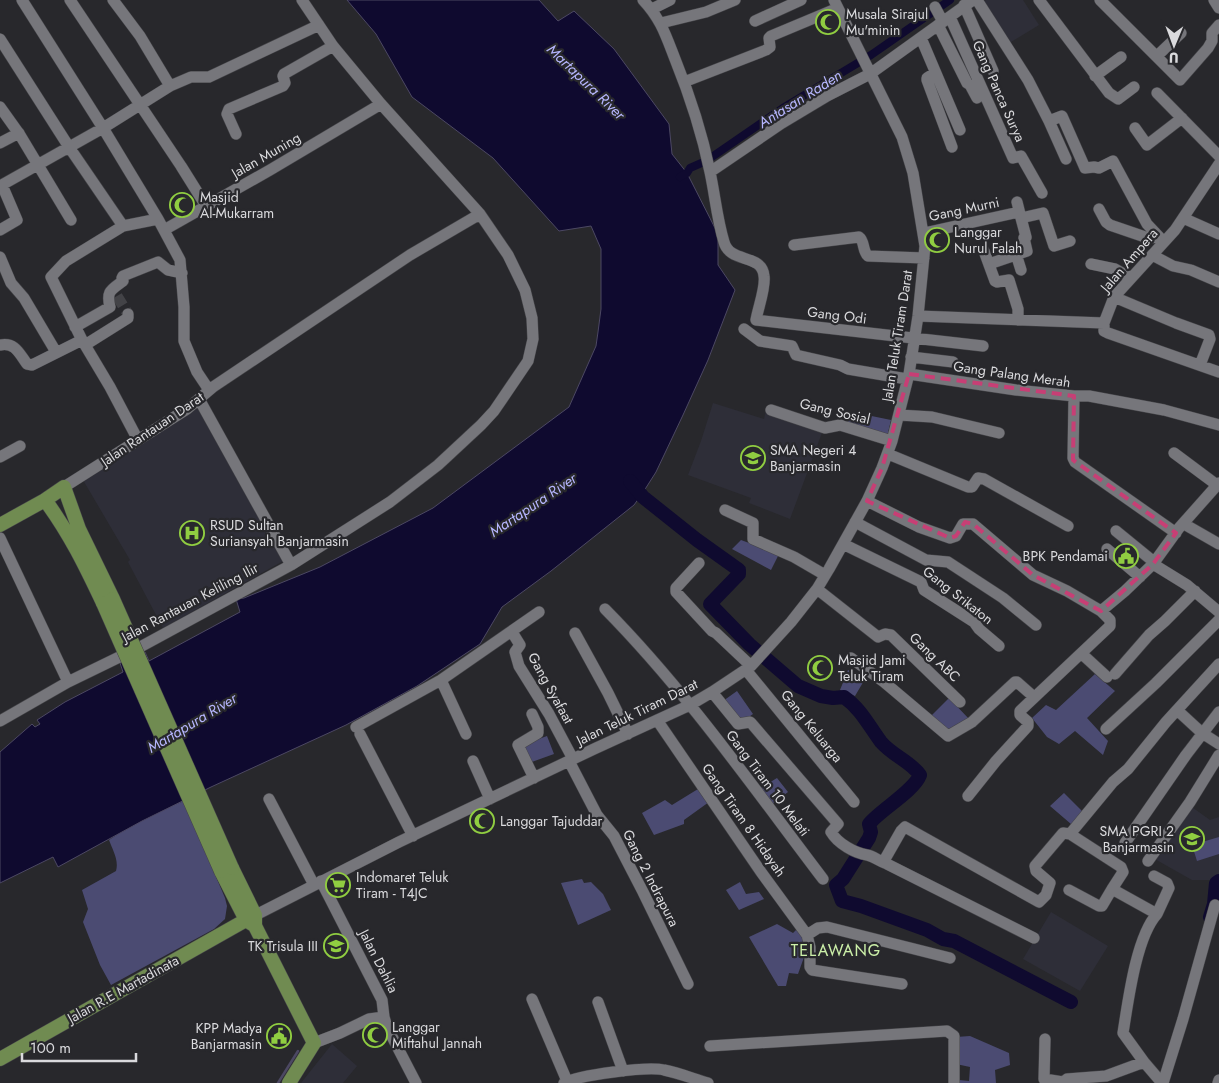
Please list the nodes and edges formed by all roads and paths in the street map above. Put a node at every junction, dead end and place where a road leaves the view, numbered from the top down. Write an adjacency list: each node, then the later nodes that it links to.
1 (22, 0): 43 (street)
2 (70, 0): 38 (street)
3 (113, 0): 34 (street)
4 (302, 0): 20 (street, Jalan Rantauan Keliling Ilir)
5 (643, 0): 16 (street)
6 (670, 0): 16 (street)
7 (735, 0): 19 (street)
8 (801, 0): 18 (street)
9 (977, 0): 42 (street)
10 (1039, 0): 32 (street)
11 (1100, 0): 27 (street)
12 (1214, 0): 15 (street)
13 (968, 2): 17 (street); 29 (street)
14 (836, 4): 31 (street, Jalan Teluk Tiram Darat); 33 (street)
15 (1219, 8)
16 (652, 9): 19 (street)
17 (940, 16): 23 (street); 37 (street); 57 (street, Gang Panca Surya)
18 (755, 21)
19 (661, 23): 33 (street)
20 (319, 25): 25 (street, Jalan Rantauan Keliling Ilir); 34 (street)
21 (1219, 25): 27 (street)
22 (1182, 33): 27 (street)
23 (921, 38): 30 (street); 31 (street)
24 (0, 39): 26 (street)
25 (333, 46): 39 (street, Jalan Rantauan Keliling Ilir); 47 (street)
26 (4, 53): 49 (street)
27 (1157, 56)
28 (1121, 57): 32 (street)
29 (993, 71)
30 (936, 73): 45 (street); 50 (street)
31 (870, 74): 55 (street); 68 (street, Jalan Teluk Tiram Darat)
32 (1095, 76): 35 (street)
33 (684, 82): 55 (street)
34 (170, 86): 38 (street)
35 (1134, 87)
36 (1158, 93): 41 (street)
37 (978, 98)
38 (140, 104): 43 (street); 58 (street)
39 (381, 104): 58 (street, Jalan Muning); 61 (street, Jalan Rantauan Keliling Ilir)
40 (0, 107): 46 (street)
41 (1182, 118): 44 (street); 51 (street)
42 (1050, 121): 52 (street); 70 (street)
43 (102, 128): 49 (street); 63 (street)
44 (1135, 128)
45 (960, 130)
46 (19, 133): 48 (street); 54 (street)
47 (236, 134)
48 (0, 144)
49 (69, 147): 54 (street); 65 (street)
50 (952, 147)
51 (1219, 156)
52 (1066, 159)
53 (1219, 164): 62 (street, Jalan Ampera)
54 (38, 165): 56 (street); 64 (street)
55 (709, 169): 92 (street, Gang Odi)
56 (1, 186): 66 (street)
57 (1042, 193)
58 (206, 206): 67 (street, Jalan Muning)
59 (1099, 209): 70 (street)
60 (1019, 211): 68 (street, Gang Murni); 71 (street, Gang Murni); 74 (street)
61 (480, 214): 102 (street, Jalan Rantauan Darat); 131 (street, Jalan Rantauan Keliling Ilir)
62 (1183, 218): 69 (street); 70 (street, Jalan Ampera)
63 (158, 219): 65 (street); 67 (street)
64 (70, 220)
65 (123, 226): 89 (street)
66 (0, 230)
67 (164, 230): 80 (street)
68 (924, 233): 77 (street, Jalan Teluk Tiram Darat)
69 (1219, 234)
70 (1162, 240): 75 (street, Jalan Ampera)
71 (1070, 241)
72 (794, 245): 77 (street)
73 (984, 251): 78 (street)
74 (1016, 254): 78 (street); 81 (street)
75 (1152, 254): 82 (street, Jalan Ampera); 83 (street)
76 (0, 257): 96 (street)
77 (924, 258): 86 (street, Jalan Teluk Tiram Darat)
78 (988, 264): 81 (street)
79 (1091, 264): 82 (street)
80 (182, 273): 89 (street); 102 (street)
81 (1016, 275): 87 (street)
82 (1132, 278): 84 (street, Jalan Ampera)
83 (1219, 282)
84 (1114, 297): 88 (street, Jalan Ampera); 91 (street)
85 (128, 314): 93 (street)
86 (918, 316): 87 (street); 92 (street, Jalan Teluk Tiram Darat)
87 (1018, 320): 88 (street)
88 (1104, 323): 99 (street)
89 (75, 327): 93 (street)
90 (744, 329): 101 (street, Gang Palang Merah)
91 (1214, 336): 99 (street)
92 (914, 340): 95 (street, Gang Odi); 97 (street, Jalan Teluk Tiram Darat)
93 (84, 343): 96 (street); 109 (street)
94 (0, 345): 96 (street)
95 (983, 346)
96 (56, 352)
97 (911, 357): 98 (street); 101 (street, Jalan Teluk Tiram Darat)
98 (953, 362)
99 (1200, 365): 100 (street)
100 (1219, 372)
101 (908, 377): 103 (street, Gang Palang Merah); 106 (street, Jalan Teluk Tiram Darat)
102 (211, 388): 104 (street, Jalan Rantauan Darat)
103 (1074, 396): 107 (street); 125 (street, Gang Palang Merah)
104 (199, 399): 109 (street, Jalan Rantauan Darat); 131 (street)
105 (771, 410): 110 (street, Gang Sosial)
106 (899, 415): 108 (street); 110 (street, Jalan Teluk Tiram Darat)
107 (1219, 425)
108 (999, 433)
109 (138, 440): 116 (street, Jalan Rantauan Darat)
110 (892, 442): 112 (street, Jalan Teluk Tiram Darat)
111 (20, 446): 114 (street)
112 (888, 454): 118 (street, Jalan Teluk Tiram Darat); 123 (street)
113 (1174, 454): 115 (street)
114 (0, 457)
115 (1218, 484): 121 (street)
116 (64, 487): 117 (main road, Jalan Rantauan Darat); 137 (main road)
117 (44, 500): 122 (main road, Jalan Rantauan Darat); 137 (main road)
118 (867, 501): 120 (street, Jalan Teluk Tiram Darat); 139 (street)
119 (725, 510): 133 (street)
120 (855, 522): 127 (street, Jalan Teluk Tiram Darat); 143 (street)
121 (1184, 524): 125 (street); 128 (street)
122 (0, 525)
123 (1068, 526)
124 (1116, 531): 130 (street)
125 (1176, 533): 130 (street)
126 (0, 538): 152 (street)
127 (843, 544): 133 (street, Jalan Teluk Tiram Darat); 146 (street, Gang Srikaton)
128 (1219, 544)
129 (1107, 549): 134 (street)
130 (1154, 563): 134 (street); 136 (street)
131 (291, 564): 152 (street, Jalan Rantauan Keliling Ilir)
132 (698, 564): 149 (street, Gang Keluarga)
133 (826, 575): 135 (street, Jalan Teluk Tiram Darat)
134 (1140, 577): 139 (street)
135 (817, 589): 149 (street, Jalan Teluk Tiram Darat); 155 (street, Gang ABC)
136 (1195, 591): 141 (street); 147 (street)
137 (108, 601): 187 (main road, bridge)
138 (605, 609): 156 (street, Gang Tiram 10 Melati)
139 (1101, 611): 147 (street)
140 (539, 612): 144 (street)
141 (1219, 612)
142 (1219, 620): 162 (street)
143 (1036, 625)
144 (512, 632): 151 (street); 168 (street, Gang Syafaat)
145 (575, 633): 165 (street)
146 (999, 646)
147 (1082, 654): 154 (street)
148 (851, 658): 154 (street)
149 (755, 661): 153 (street, Jalan Teluk Tiram Darat); 174 (street, Gang Keluarga)
150 (1219, 664): 157 (street)
151 (441, 680): 164 (street); 176 (street)
152 (68, 682): 160 (street, Jalan Rantauan Keliling Ilir)
153 (712, 692): 156 (street, Jalan Teluk Tiram Darat); 179 (street)
154 (1034, 697): 171 (street)
155 (960, 702)
156 (690, 705): 161 (street, Jalan Teluk Tiram Darat); 181 (street, Gang Tiram 10 Melati)
157 (1177, 710): 163 (street); 175 (street)
158 (1219, 712): 163 (street)
159 (532, 714): 170 (street)
160 (0, 720)
161 (657, 720): 165 (street, Jalan Teluk Tiram Darat); 189 (street, Gang Tiram 8 Hidayah)
162 (1106, 729)
163 (1202, 733): 166 (street); 177 (street)
164 (466, 734)
165 (628, 734): 168 (street, Jalan Teluk Tiram Darat)
166 (1219, 744)
167 (1219, 754): 178 (street)
168 (571, 760): 170 (street, Jalan Teluk Tiram Darat); 192 (street, Gang 2 Indrapura)
169 (473, 761): 173 (street)
170 (534, 778): 173 (street, Jalan Teluk Tiram Darat)
171 (968, 796)
172 (269, 799): 182 (street, Jalan Dahlia)
173 (490, 799): 176 (street, Jalan Teluk Tiram Darat)
174 (854, 802)
175 (1070, 834): 179 (street); 183 (street)
176 (413, 836): 182 (street, Jalan Teluk Tiram Darat)
177 (1125, 843)
178 (1148, 861)
179 (885, 863): 190 (street)
180 (1154, 876): 186 (street)
181 (823, 879)
182 (317, 883): 187 (street, Jalan Teluk Tiram Darat); 196 (street, Jalan Dahlia)
183 (1112, 889): 184 (street); 186 (street)
184 (1069, 890)
185 (1215, 905): 188 (street)
186 (1157, 914): 201 (street)
187 (252, 920): 198 (main road); 200 (main road, Jalan R.E Martadinata)
188 (1213, 932): 211 (street)
189 (807, 935): 191 (street); 193 (street)
190 (1034, 938)
191 (950, 958)
192 (688, 984)
193 (902, 984)
194 (532, 999): 205 (street)
195 (598, 1002): 202 (street)
196 (384, 1017): 198 (street); 208 (street, Jalan Dahlia)
197 (1045, 1039): 206 (street)
198 (314, 1043): 207 (main road)
199 (710, 1046): 210 (street)
200 (0, 1059)
201 (1144, 1062): 206 (street); 211 (street)
202 (623, 1071): 203 (street); 204 (street)
203 (600, 1079): 205 (street)
204 (685, 1080): 209 (street)
205 (566, 1082)
206 (1063, 1082)
207 (289, 1083)
208 (416, 1083)
209 (708, 1083)
210 (954, 1083)
211 (1162, 1083)

